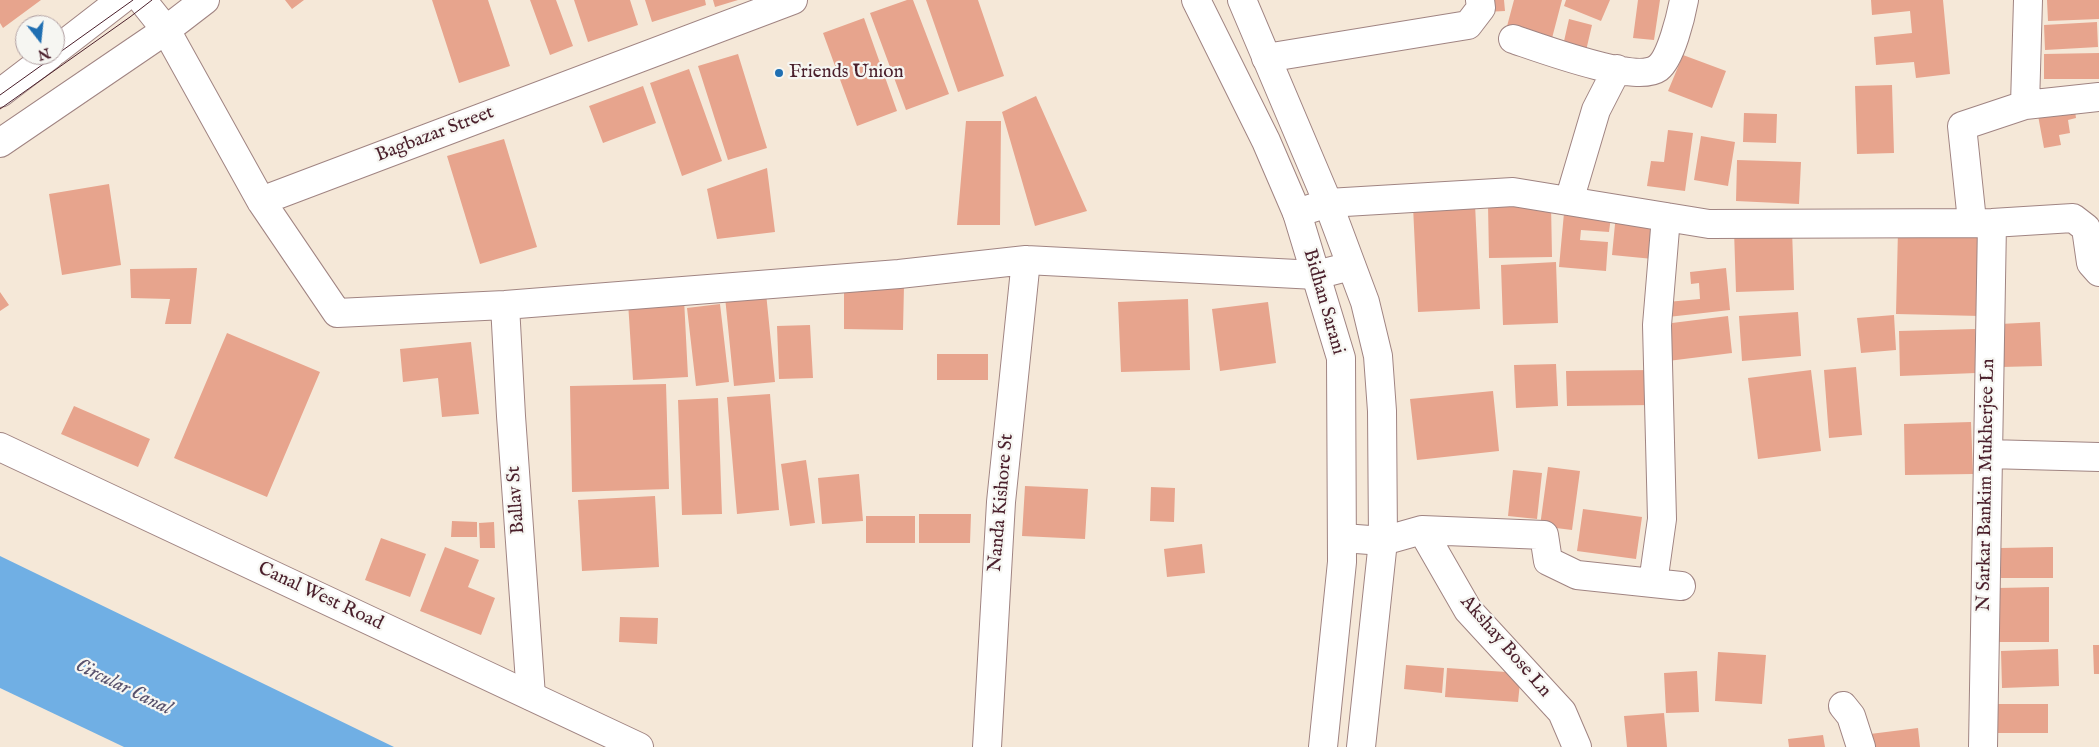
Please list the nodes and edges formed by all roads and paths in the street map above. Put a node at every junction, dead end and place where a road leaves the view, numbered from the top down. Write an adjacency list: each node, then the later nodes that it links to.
1 (121, 0): 12 (street)
2 (142, 0): 10 (street)
3 (205, 0): 10 (street)
4 (793, 0): 20 (street, Bagbazar Street)
5 (1196, 0): 23 (street, Bidhan Sarani)
6 (1242, 0): 13 (street, Bidhan Sarani)
7 (1480, 0): 13 (street)
8 (1684, 0): 15 (street)
9 (2028, 0): 18 (street)
10 (166, 30): 19 (street); 20 (street)
11 (1514, 39): 15 (street)
12 (65, 43)
13 (1266, 58): 22 (street, Bidhan Sarani)
14 (37, 65): 16 (street)
15 (1617, 69): 21 (street)
16 (0, 93)
17 (2099, 97): 18 (street)
18 (2025, 105): 25 (street, N Sarkar Bankim Mukherjee Ln)
19 (0, 143)
20 (261, 201): 30 (street)
21 (1569, 201): 22 (street); 24 (street)
22 (1328, 203): 23 (street); 27 (street, Bidhan Sarani)
23 (1297, 213): 29 (street, Bidhan Sarani)
24 (1666, 217): 25 (street); 37 (street)
25 (1982, 222): 28 (street); 32 (street, N Sarkar Bankim Mukherjee Ln)
26 (1026, 260): 29 (street); 30 (street); 42 (street, Nanda Kishore St)
27 (1351, 266): 29 (street); 36 (street, Bidhan Sarani)
28 (2099, 272)
29 (1316, 275): 35 (street, Bidhan Sarani)
30 (505, 305): 39 (street, Ballav St)
31 (0, 447): 39 (street, Canal West Road)
32 (1988, 454): 33 (street); 47 (street, N Sarkar Bankim Mukherjee Ln)
33 (2099, 457)
34 (1422, 530): 36 (street); 37 (street); 45 (street, Akshay Bose Ln)
35 (1343, 538): 36 (street); 43 (street, Bidhan Sarani)
36 (1383, 541): 44 (street, Bidhan Sarani)
37 (1653, 583): 38 (street)
38 (1681, 586)
39 (531, 696): 41 (street, Canal West Road)
40 (1843, 706): 46 (street)
41 (639, 747)
42 (986, 747)
43 (1323, 747)
44 (1362, 747)
45 (1576, 747)
46 (1861, 747)
47 (1983, 747)

